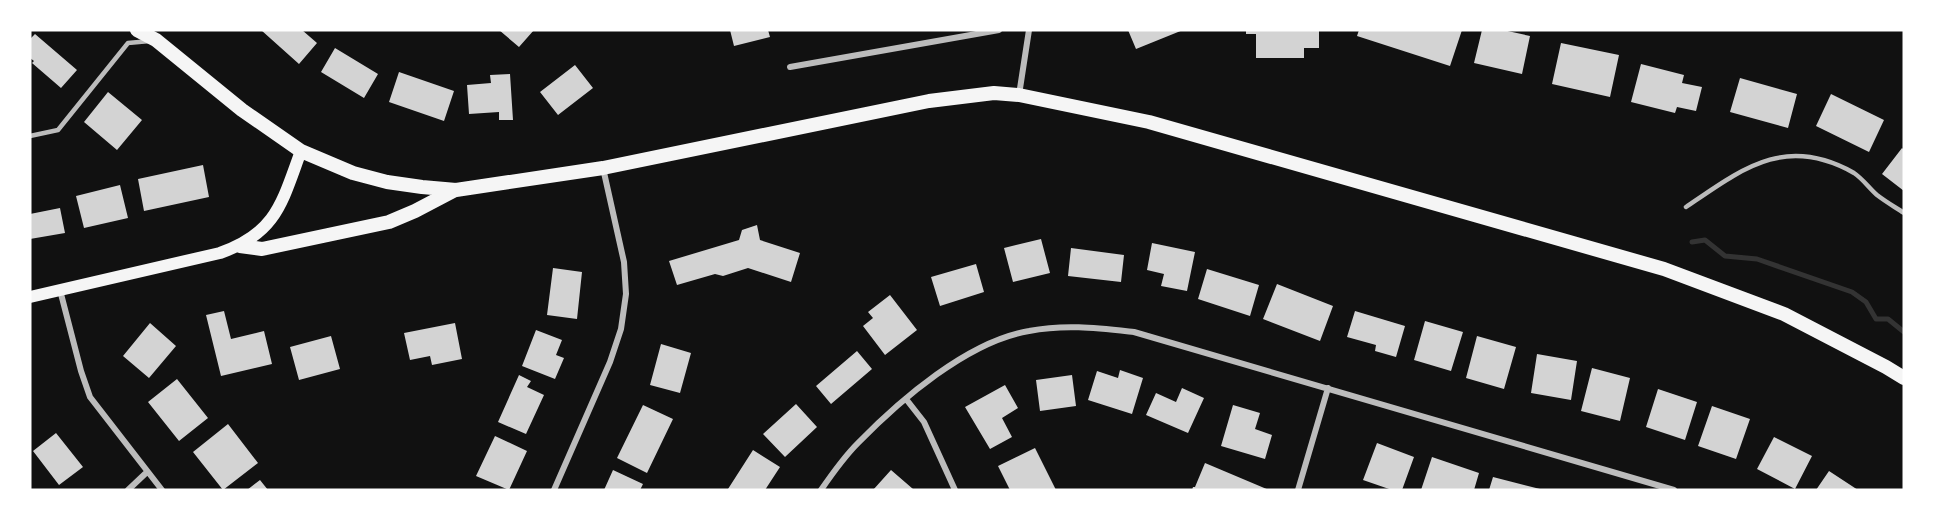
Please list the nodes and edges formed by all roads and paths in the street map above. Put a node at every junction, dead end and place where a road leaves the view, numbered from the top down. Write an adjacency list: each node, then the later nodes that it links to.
1 (137, 30): 4 (main road)
2 (999, 30): 5 (street)
3 (1029, 30): 6 (street)
4 (153, 35): 7 (lane); 8 (main road)
5 (790, 67)
6 (1019, 95): 9 (main road); 16 (main road)
7 (30, 136)
8 (301, 151): 10 (main road); 13 (main road)
9 (603, 168): 10 (main road); 22 (street)
10 (456, 190): 13 (main road)
11 (1686, 207): 12 (lane)
12 (1904, 213)
13 (240, 246): 14 (main road)
14 (60, 290): 15 (main road); 19 (street)
15 (30, 297)
16 (1904, 378)
17 (1328, 388): 18 (street); 25 (street); 26 (street)
18 (906, 399): 23 (street); 24 (street)
19 (147, 472): 20 (street); 21 (street)
20 (128, 490)
21 (162, 490)
22 (554, 490)
23 (821, 490)
24 (955, 490)
25 (1298, 490)
26 (1674, 490)

